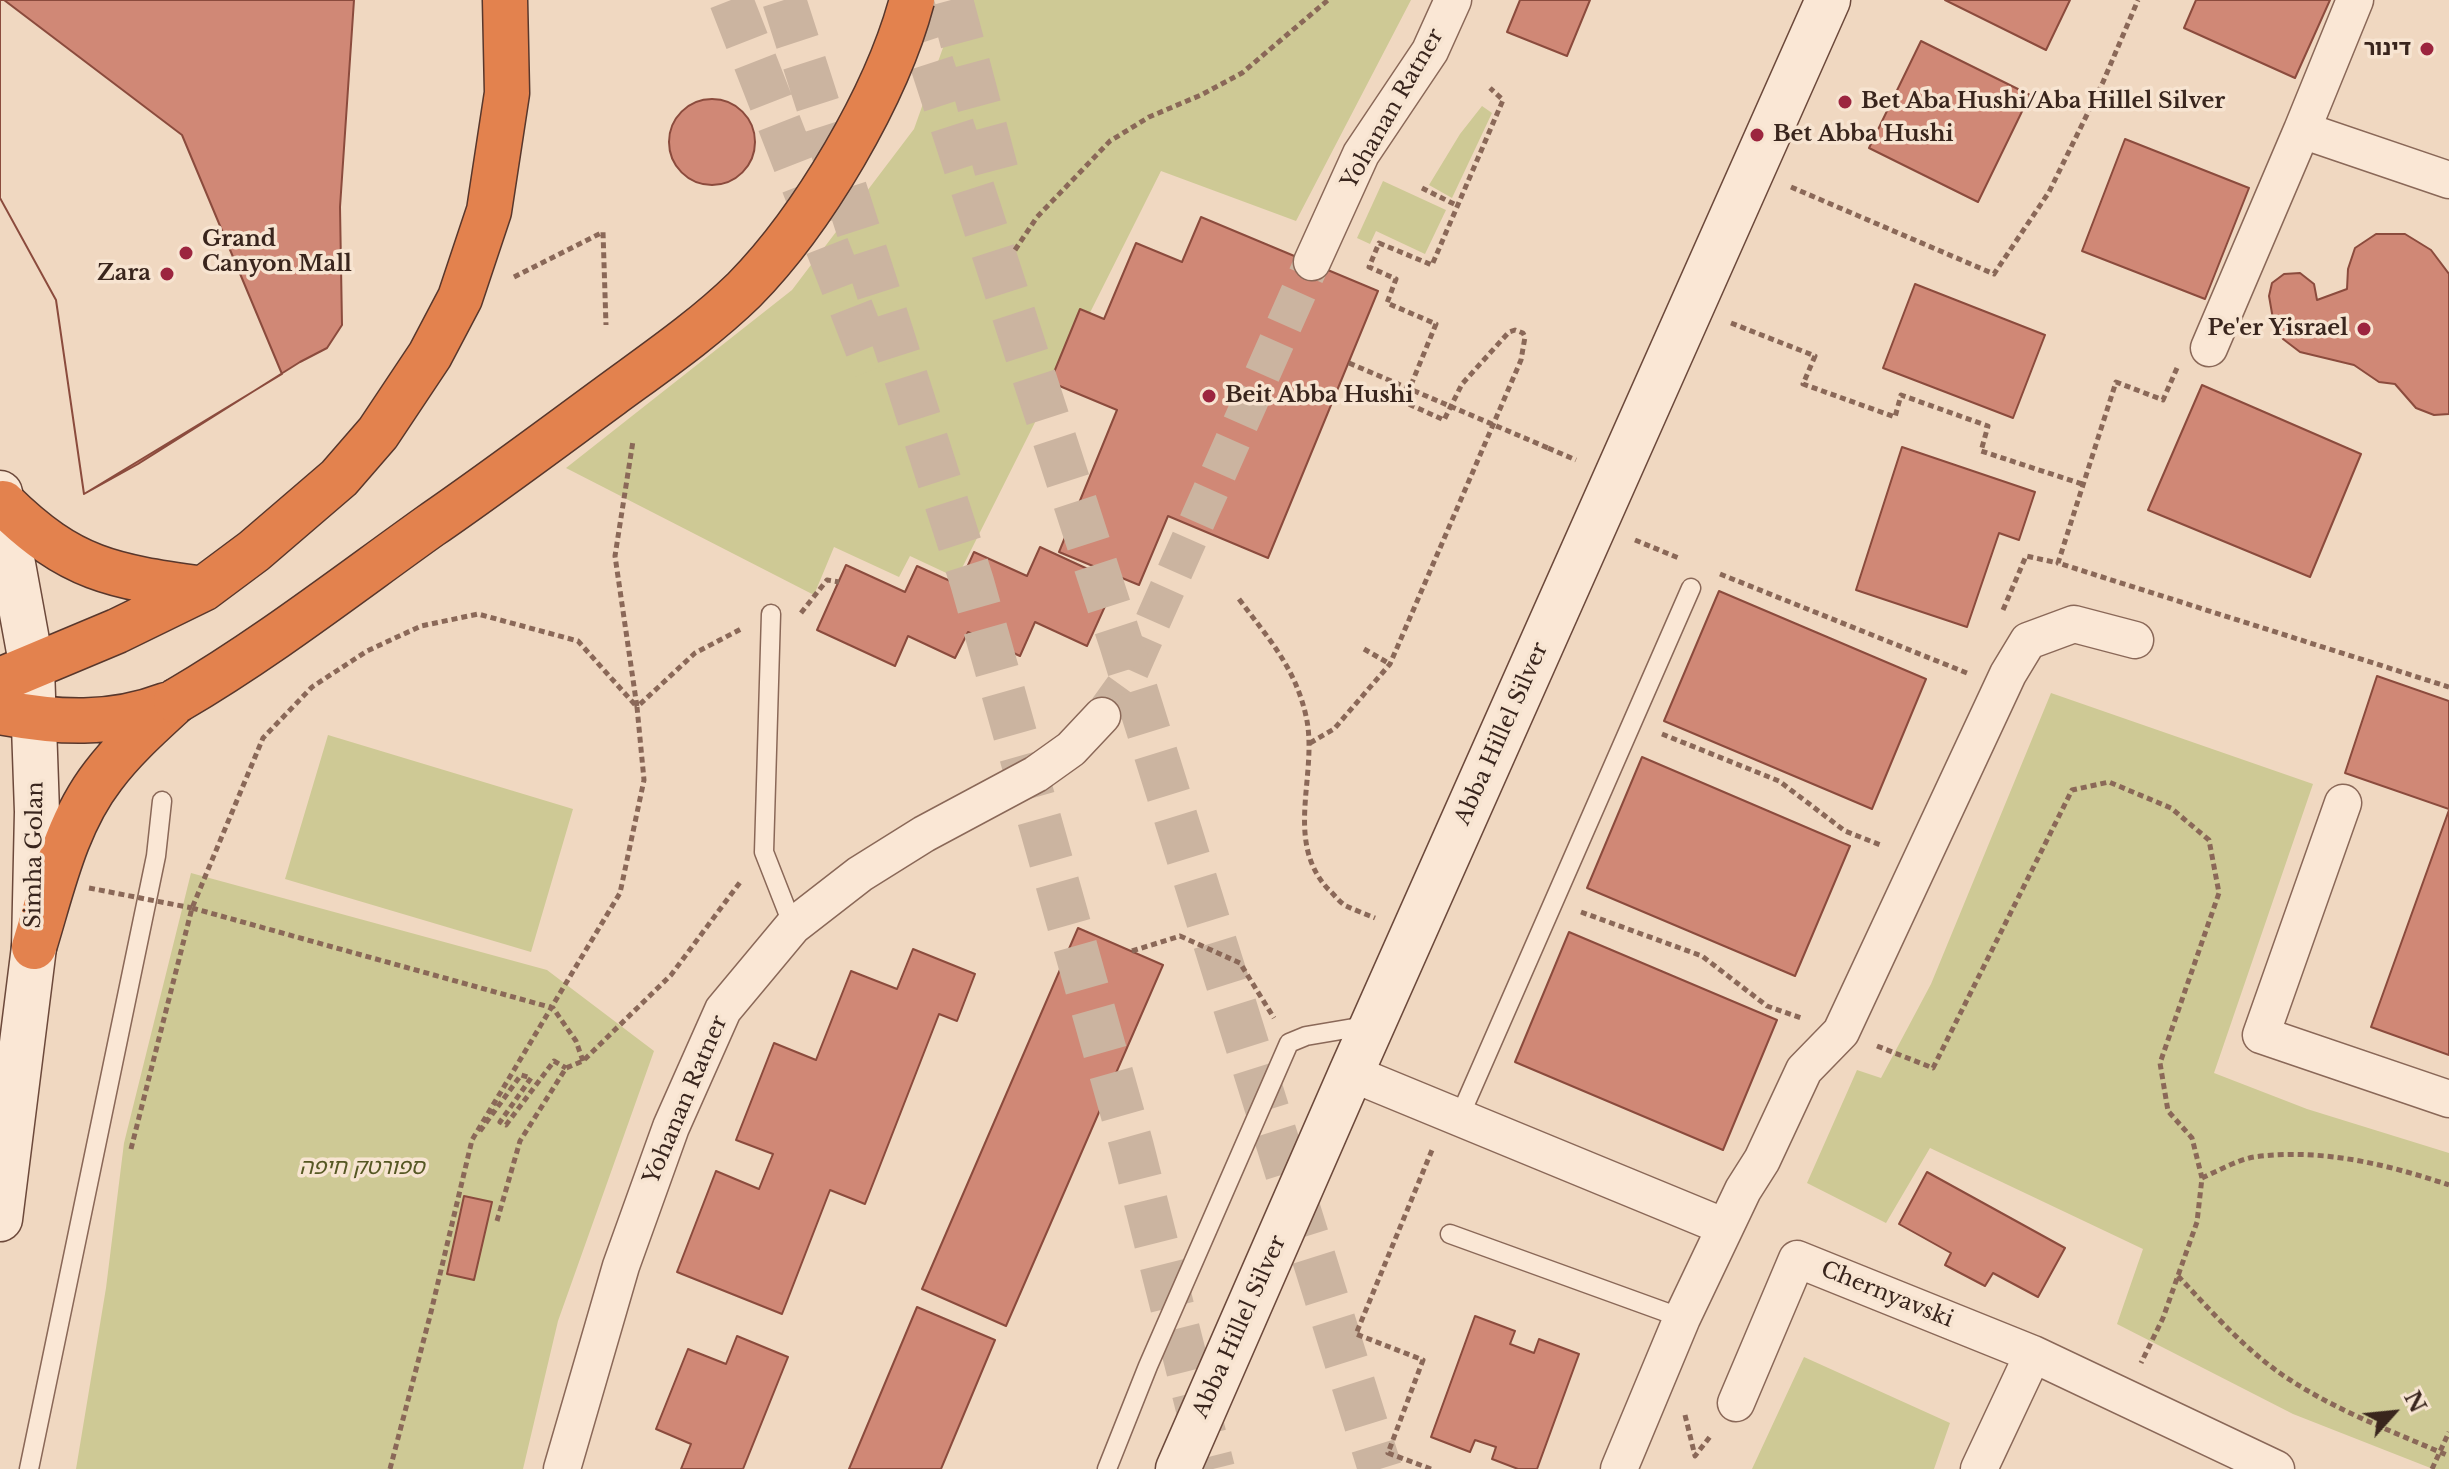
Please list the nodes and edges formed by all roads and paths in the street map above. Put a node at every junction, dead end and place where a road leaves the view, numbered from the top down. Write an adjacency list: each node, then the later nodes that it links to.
1 (505, 0): 29 (highway)
2 (912, 0): 38 (highway, bridge)
3 (1328, 0): 14 (path)
4 (1453, 0): 15 (street, Yohanan Ratner)
5 (1828, 0): 17 (street, Abba Hillel Silver)
6 (2138, 0): 12 (path)
7 (2355, 0): 9 (street)
8 (1490, 88): 13 (path)
9 (2302, 130): 10 (street); 19 (street)
10 (2449, 180)
11 (1422, 188): 13 (path)
12 (1818, 200)
13 (1458, 206): 34 (path)
14 (1015, 250)
15 (1312, 262)
16 (511, 278): 18 (path)
17 (1691, 308): 24 (path); 52 (street, Abba Hillel Silver)
18 (606, 325)
19 (2209, 348)
20 (1349, 363): 23 (path, bridge)
21 (2176, 368): 24 (path)
22 (633, 441): 39 (path)
23 (1548, 448)
24 (2082, 484): 37 (path)
25 (2, 498): 29 (highway); 35 (street, Simha Golan)
26 (1717, 573): 36 (path)
27 (839, 582): 31 (path)
28 (1691, 588): 42 (lane)
29 (203, 589): 35 (highway)
30 (1239, 599): 43 (path)
31 (771, 614): 39 (path); 46 (lane)
32 (2135, 640): 36 (street)
33 (1364, 649): 34 (path)
34 (1390, 664): 43 (path)
35 (16, 674): 40 (street, Simha Golan)
36 (2002, 687): 47 (street)
37 (2449, 687)
38 (176, 701): 40 (highway); 53 (highway)
39 (637, 707): 50 (path); 55 (path)
40 (17, 715): 53 (street, Simha Golan)
41 (1102, 716): 51 (street, Yohanan Ratner)
42 (1632, 723): 47 (path); 49 (lane)
43 (1310, 743): 52 (path)
44 (162, 801): 80 (lane)
45 (2343, 803): 62 (street)
46 (764, 852): 51 (lane); 59 (path)
47 (1921, 860): 57 (street)
48 (89, 888): 50 (path, bridge)
49 (1554, 902): 57 (path); 63 (lane)
50 (192, 908): 55 (path)
51 (793, 926): 82 (street, Yohanan Ratner)
52 (1412, 933): 56 (street, Abba Hillel Silver)
53 (34, 947): 68 (street, Simha Golan)
54 (1132, 951): 58 (path)
55 (553, 1008): 59 (path); 64 (path)
56 (1373, 1024): 58 (lane); 61 (street, Abba Hillel Silver)
57 (1841, 1032): 65 (path); 70 (street)
58 (1289, 1043): 83 (lane)
59 (583, 1061): 60 (path)
60 (566, 1068): 64 (path); 69 (path)
61 (1351, 1073): 63 (street); 84 (street, Abba Hillel Silver)
62 (2449, 1099)
63 (1459, 1118): 70 (street)
64 (472, 1140): 81 (path)
65 (2202, 1178): 67 (path); 72 (path)
66 (1419, 1181): 85 (path)
67 (2449, 1185)
68 (0, 1219)
69 (497, 1221)
70 (1725, 1227): 73 (street)
71 (1450, 1234): 73 (lane)
72 (2178, 1276): 75 (path); 78 (path)
73 (1682, 1318): 86 (street)
74 (2033, 1354): 75 (street, Chernyavski); 76 (street, Chernyavski); 87 (street)
75 (2124, 1396): 88 (street, Chernyavski)
76 (1736, 1403)
77 (2449, 1432): 78 (path)
78 (2440, 1452): 79 (path); 89 (path)
79 (2449, 1456)
80 (29, 1469)
81 (390, 1469)
82 (562, 1469)
83 (1107, 1469)
84 (1178, 1469)
85 (1431, 1469)
86 (1619, 1469)
87 (1979, 1469)
88 (2276, 1469)
89 (2432, 1469)

